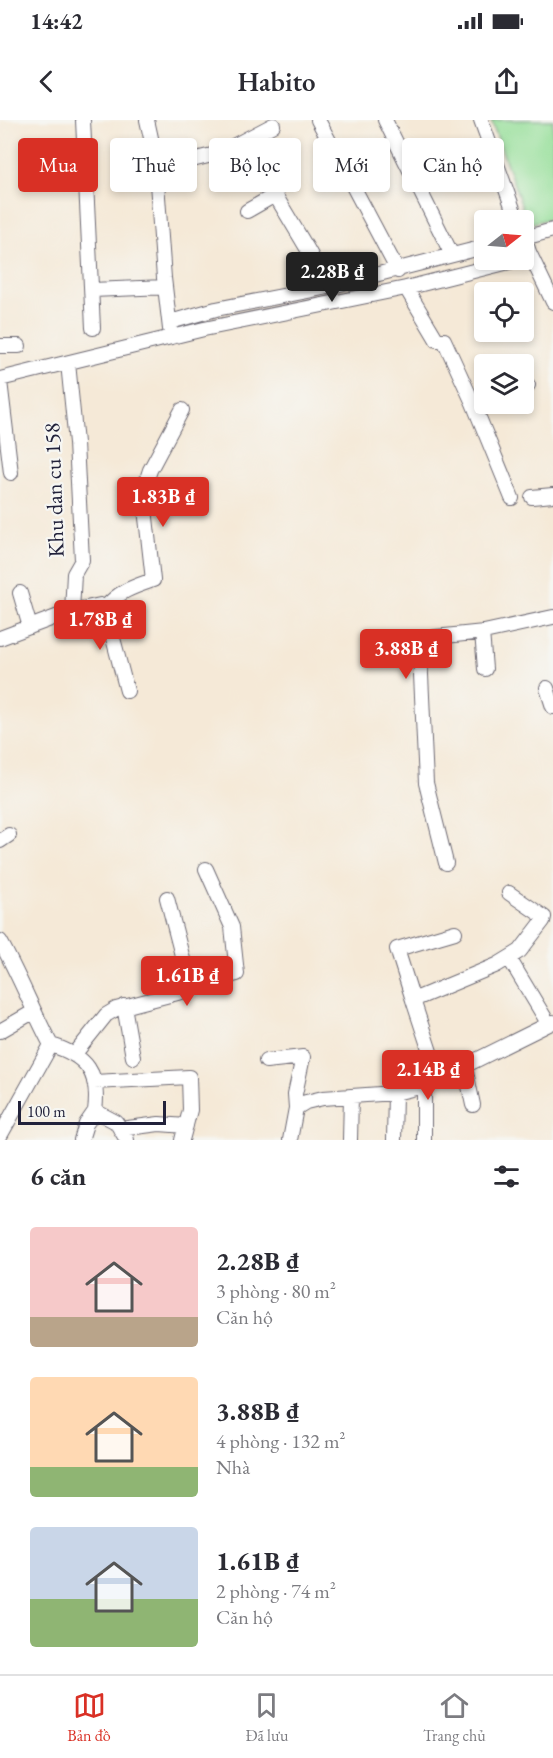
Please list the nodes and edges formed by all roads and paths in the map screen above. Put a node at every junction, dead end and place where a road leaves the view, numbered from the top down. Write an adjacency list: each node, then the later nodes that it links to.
1 (83, 120): 25 (street)
2 (147, 120): 7 (street)
3 (318, 120): 20 (street)
4 (385, 120): 17 (street)
5 (481, 120): 12 (street)
6 (273, 125): 8 (street)
7 (150, 138)
8 (249, 138)
9 (158, 192): 22 (street)
10 (273, 192): 11 (street)
11 (275, 195): 13 (street); 23 (street)
12 (513, 210)
13 (247, 211)
14 (553, 230): 15 (street)
15 (534, 235)
16 (474, 250): 17 (street)
17 (452, 255): 20 (street)
18 (534, 262): 27 (street)
19 (477, 270): 24 (street)
20 (398, 271): 21 (street)
21 (382, 274): 23 (street); 26 (street)
22 (165, 286): 25 (street); 28 (street)
23 (328, 287): 28 (street)
24 (406, 288): 26 (street); 35 (street)
25 (92, 290): 29 (street)
26 (387, 291): 30 (street)
27 (553, 302)
28 (170, 322): 30 (street)
29 (93, 328)
30 (171, 337): 33 (street)
31 (0, 346): 32 (street)
32 (19, 346)
33 (68, 363): 34 (street); 44 (street, Khu dan cu 158)
34 (0, 380): 38 (street)
35 (474, 392)
36 (183, 410): 43 (street)
37 (483, 414): 41 (street)
38 (11, 473)
39 (553, 495): 40 (street)
40 (532, 497)
41 (512, 498)
42 (20, 593): 46 (street)
43 (105, 608): 44 (street); 51 (street)
44 (72, 611): 46 (street)
45 (553, 617): 47 (street)
46 (30, 627): 48 (street)
47 (482, 632): 49 (street); 53 (street)
48 (0, 638)
49 (485, 669)
50 (547, 688): 52 (street)
51 (127, 691)
52 (553, 707)
53 (446, 863)
54 (206, 869): 60 (street)
55 (509, 892): 59 (street)
56 (167, 898): 60 (street)
57 (455, 932): 61 (street)
58 (0, 941): 63 (street)
59 (509, 958): 61 (street); 64 (street)
60 (186, 987): 62 (street)
61 (413, 1000): 71 (street)
62 (124, 1006): 67 (street); 68 (street)
63 (33, 1012): 65 (street); 66 (street)
64 (551, 1022): 70 (street)
65 (0, 1031)
66 (51, 1045): 67 (street); 81 (street)
67 (74, 1055): 72 (street)
68 (133, 1056)
69 (266, 1061): 77 (street)
70 (465, 1067): 71 (street); 76 (street)
71 (439, 1079): 73 (street)
72 (94, 1082): 78 (street); 79 (street)
73 (424, 1086): 74 (street); 86 (street)
74 (395, 1093): 75 (street); 85 (street)
75 (351, 1096): 77 (street); 84 (street)
76 (473, 1105)
77 (296, 1108): 83 (street)
78 (95, 1111): 80 (street); 82 (street)
79 (184, 1133): 80 (street)
80 (123, 1134)
81 (0, 1136)
82 (81, 1140)
83 (290, 1140)
84 (350, 1140)
85 (394, 1140)
86 (424, 1140)

